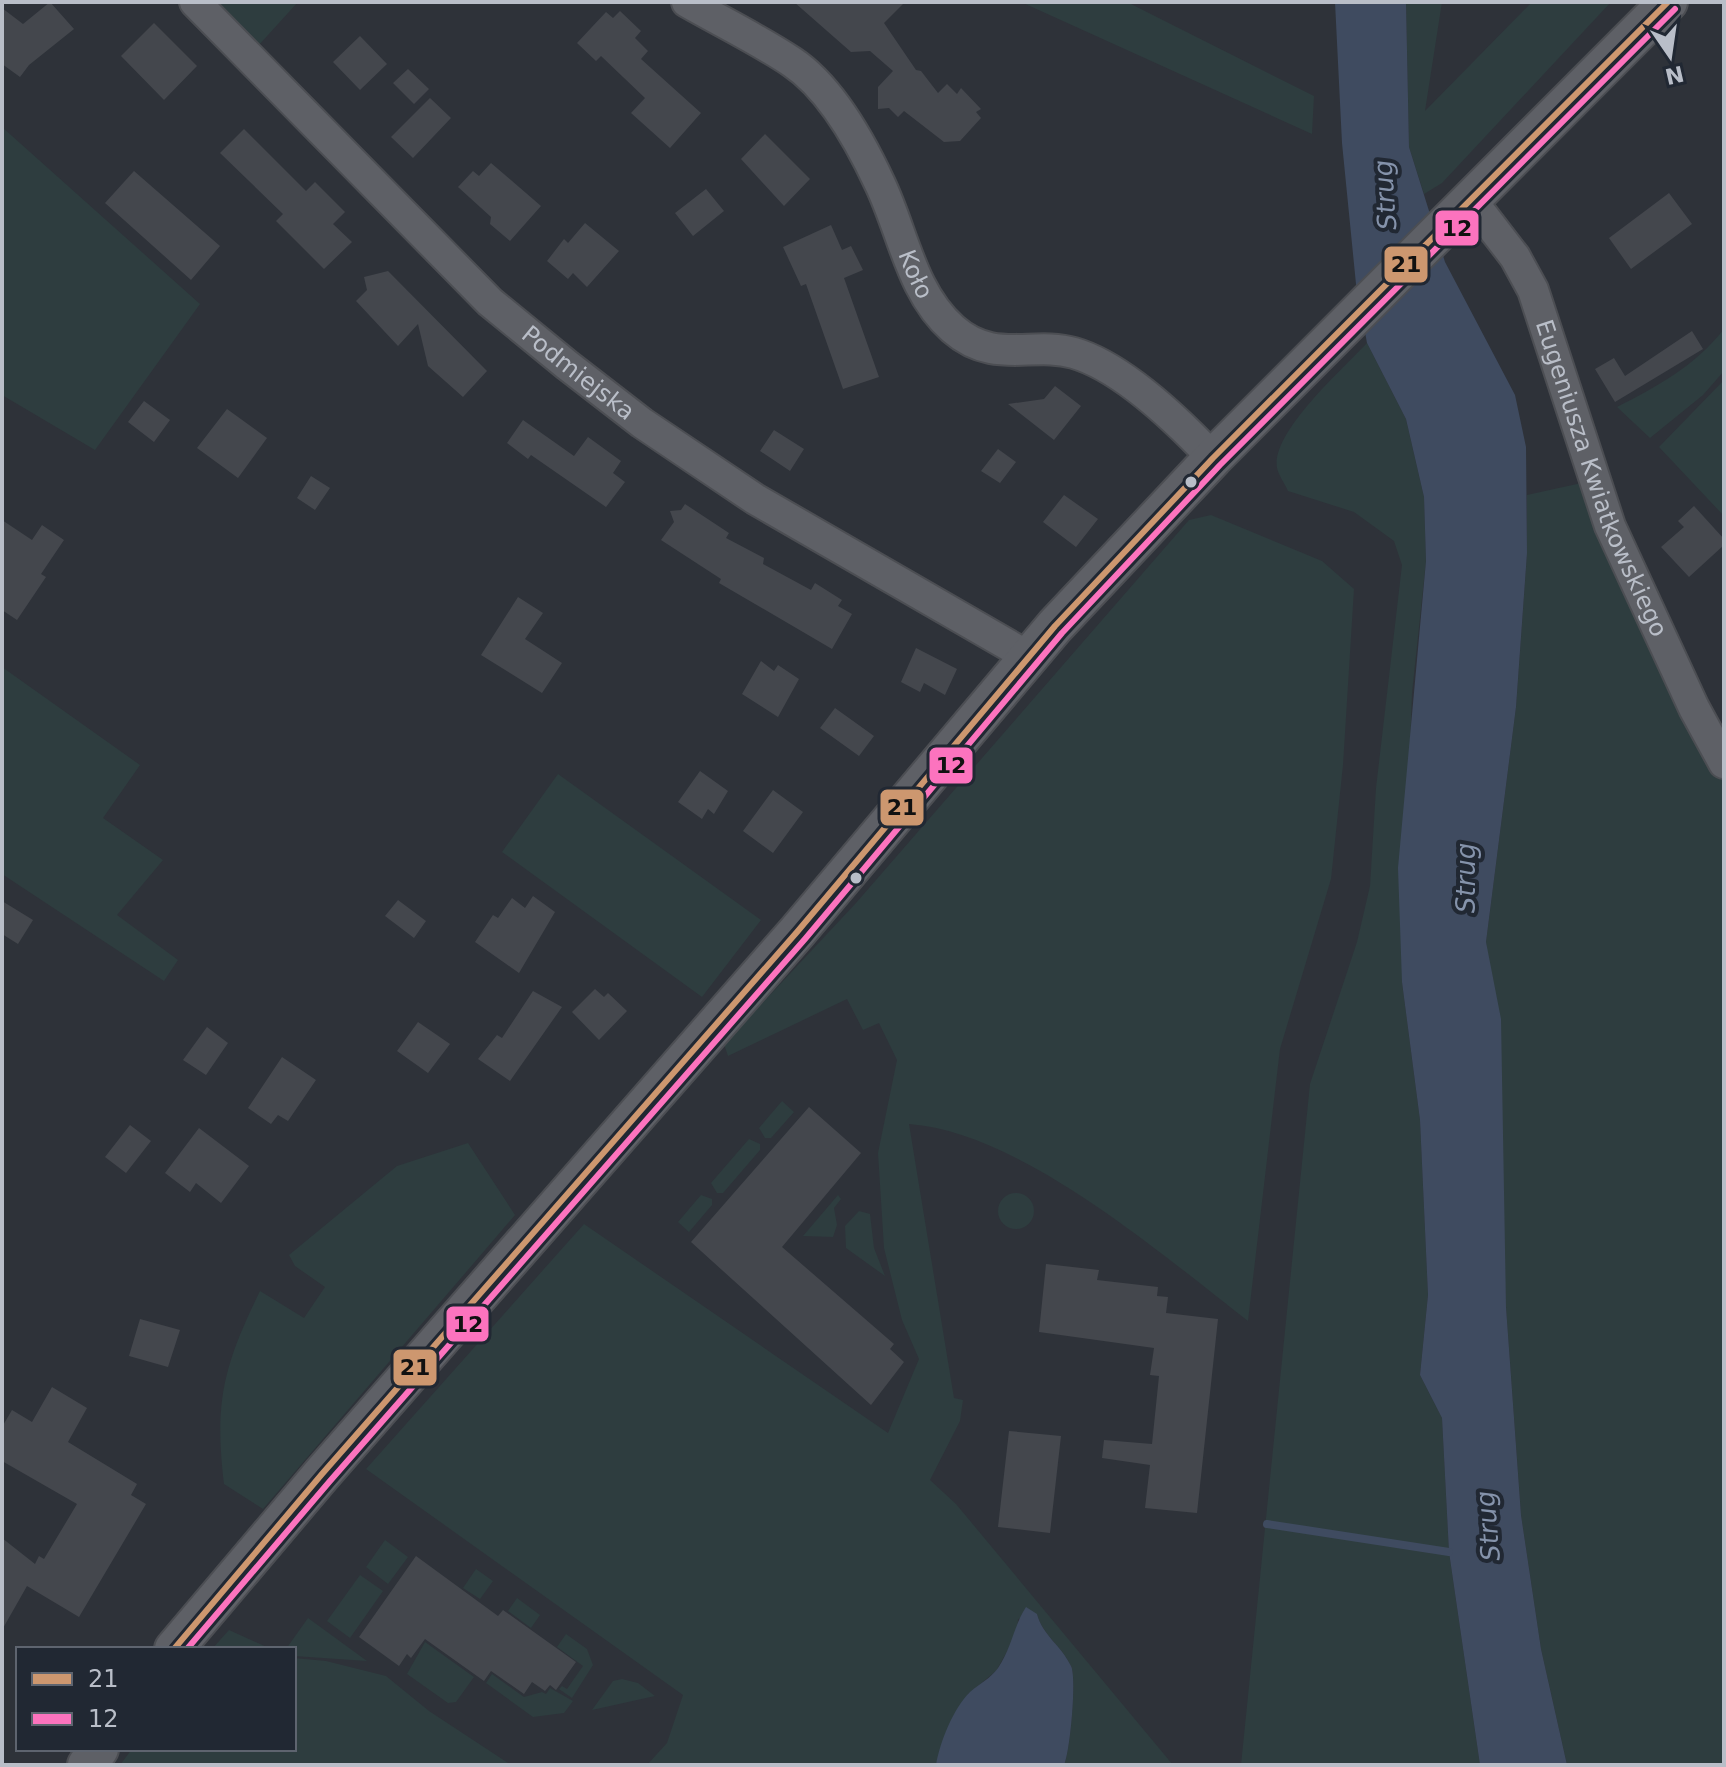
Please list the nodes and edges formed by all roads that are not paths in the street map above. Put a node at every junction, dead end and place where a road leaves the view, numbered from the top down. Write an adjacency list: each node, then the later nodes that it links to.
1 (195, 2): 6 (street, Podmiejska)
2 (687, 2): 5 (street, Koło)
3 (1668, 2): 4 (street)
4 (1459, 212): 5 (street); 7 (street, Eugeniusza Kwiatkowskiego)
5 (1213, 458): 6 (street)
6 (1029, 657): 8 (street)
7 (1724, 763)
8 (176, 1647)

